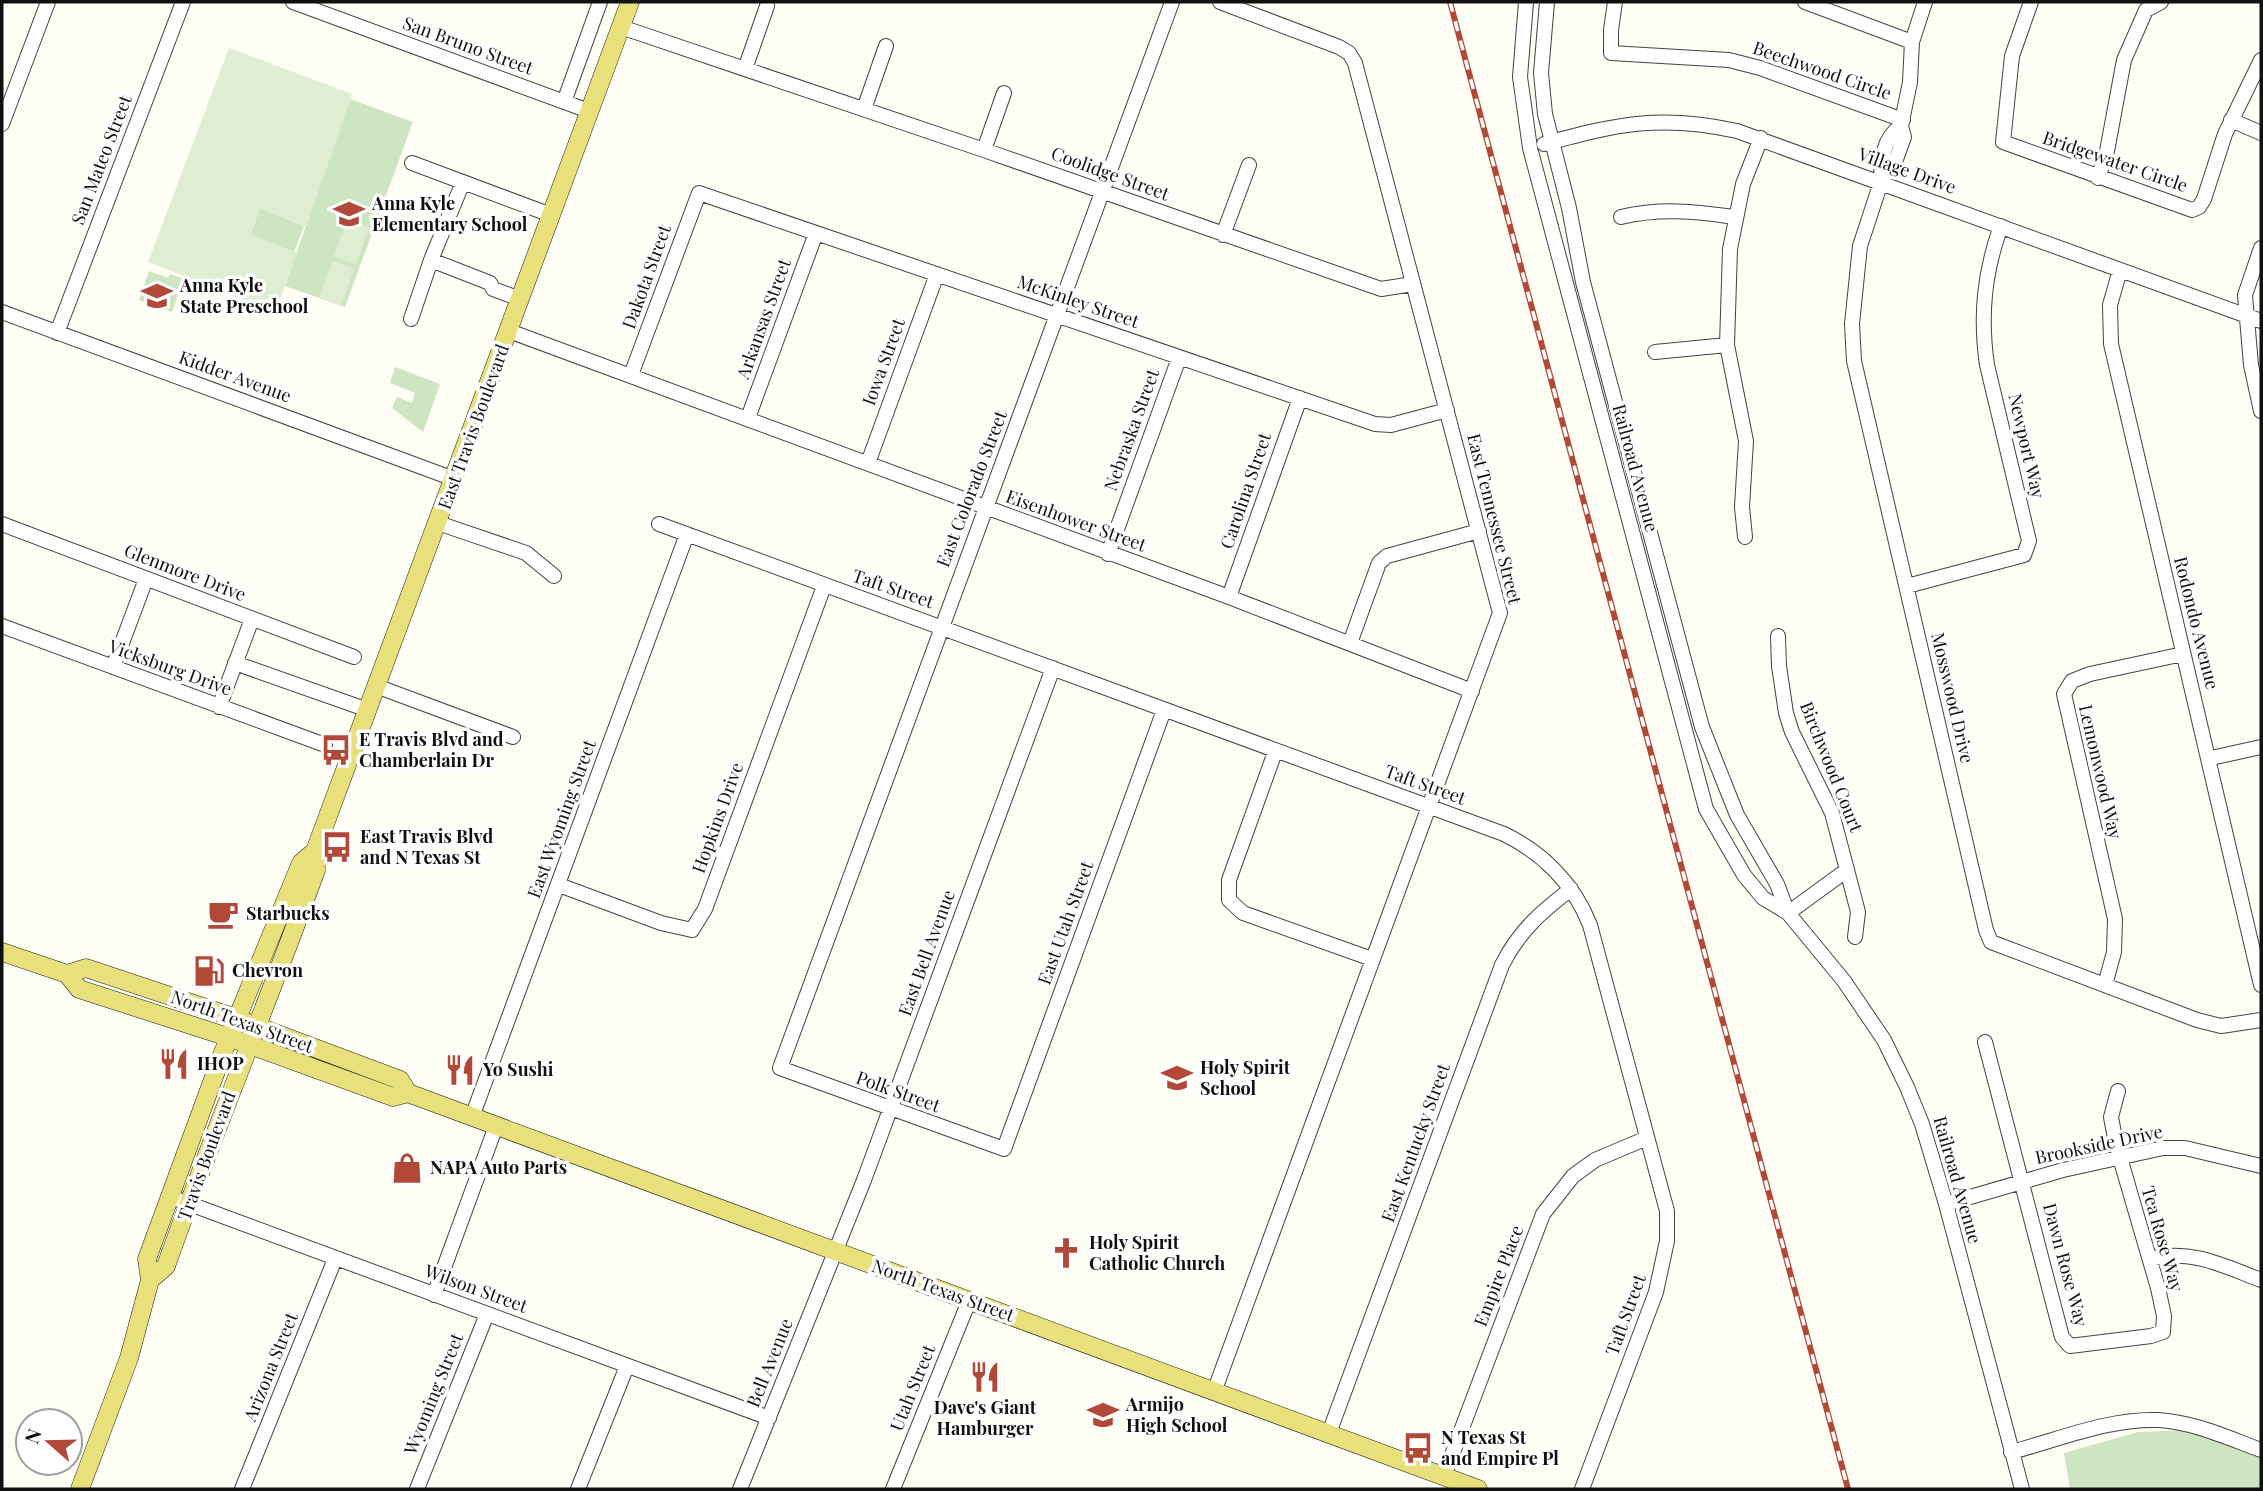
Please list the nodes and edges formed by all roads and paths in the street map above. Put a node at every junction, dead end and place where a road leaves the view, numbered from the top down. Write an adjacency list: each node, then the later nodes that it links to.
1 (48, 2): 27 (street)
2 (183, 2): 58 (street, San Mateo Street)
3 (293, 2): 22 (street, San Bruno Street)
4 (600, 2): 22 (street)
5 (630, 2): 16 (main road, East Travis Boulevard)
6 (1172, 2): 39 (street, East Colorado Street)
7 (1220, 2): 50 (street, East Tennessee Street)
8 (1526, 2): 31 (street, Railroad Avenue)
9 (1547, 2): 30 (street, Railroad Avenue)
10 (1615, 2): 26 (street, Beechwood Circle)
11 (1805, 2): 17 (street)
12 (1925, 2): 17 (street)
13 (2031, 2): 35 (street, Bridgewater Circle)
14 (2161, 2): 35 (street)
15 (767, 6): 20 (street)
16 (621, 27): 20 (street, Coolidge Street); 24 (main road, East Travis Boulevard)
17 (1912, 42): 26 (street)
18 (886, 46): 23 (street)
19 (2261, 60): 25 (street, Bridgewater Circle)
20 (745, 69): 23 (street, Coolidge Street)
21 (1004, 93): 32 (street)
22 (564, 102): 24 (street, San Bruno Street)
23 (864, 109): 32 (street, Coolidge Street)
24 (589, 111): 40 (main road, East Travis Boulevard)
25 (2231, 120): 28 (street); 35 (street, Bridgewater Circle)
26 (1902, 123): 37 (street, Mosswood Drive)
27 (2, 124)
28 (2261, 133)
29 (1760, 138): 30 (street, Village Drive); 37 (street, Village Drive); 42 (street)
30 (1551, 142): 31 (street, Village Drive); 107 (street, Railroad Avenue)
31 (1530, 148): 107 (street, Railroad Avenue)
32 (984, 150): 39 (street, Coolidge Street)
33 (412, 163): 36 (street)
34 (1249, 165): 45 (street)
35 (2098, 178)
36 (463, 182): 40 (street); 47 (street)
37 (1881, 183): 43 (street, Village Drive); 80 (street, Mosswood Drive)
38 (699, 192): 44 (street, McKinley Street); 62 (street, Dakota Street)
39 (1102, 192): 45 (street, Coolidge Street); 54 (street, East Colorado Street)
40 (551, 215): 51 (main road, East Travis Boulevard)
41 (1621, 217): 42 (street)
42 (1734, 217): 59 (street)
43 (2001, 226): 48 (street, Village Drive); 80 (street, Newport Way)
44 (816, 233): 49 (street, McKinley Street); 66 (street, Arkansas Street)
45 (1223, 234): 50 (street, Coolidge Street)
46 (2261, 248): 53 (street)
47 (431, 260): 51 (street); 55 (street)
48 (2120, 270): 53 (street, Village Drive); 87 (street, Rodondo Avenue)
49 (937, 274): 54 (street, McKinley Street); 67 (street, Iowa Street)
50 (1412, 284): 64 (street, East Tennessee Street)
51 (520, 299): 57 (main road, East Travis Boulevard)
52 (2, 312): 58 (street, Kidder Avenue)
53 (2247, 315): 56 (street, Village Drive); 65 (street)
54 (1058, 316): 61 (street, McKinley Street); 69 (street, East Colorado Street)
55 (411, 319)
56 (2261, 321)
57 (509, 331): 62 (street, Eisenhower Street); 68 (main road, East Travis Boulevard)
58 (57, 333): 68 (street, Kidder Avenue)
59 (1727, 345): 60 (street); 75 (street)
60 (1655, 352)
61 (1179, 358): 63 (street, McKinley Street); 76 (street, Nebraska Street)
62 (631, 375): 66 (street, Eisenhower Street)
63 (1300, 398): 64 (street, McKinley Street); 81 (street, Carolina Street)
64 (1447, 410): 73 (street, East Tennessee Street)
65 (2261, 411)
66 (748, 418): 67 (street, Eisenhower Street)
67 (867, 463): 69 (street, Eisenhower Street)
68 (454, 479): 70 (main road, East Travis Boulevard)
69 (986, 508): 76 (street, Eisenhower Street); 84 (street, East Colorado Street)
70 (438, 523): 77 (street); 92 (main road, East Travis Boulevard)
71 (2, 524): 78 (street, Glenmore Drive)
72 (659, 524): 74 (street, Taft Street)
73 (1479, 531): 86 (street); 93 (street, East Tennessee Street)
74 (687, 534): 79 (street, Taft Street); 105 (street, East Wyoming Street)
75 (1745, 537)
76 (1108, 554): 81 (street, Eisenhower Street)
77 (554, 576)
78 (146, 579): 82 (street, Glenmore Drive); 90 (street)
79 (824, 586): 84 (street, Taft Street); 105 (street, Hopkins Drive)
80 (1907, 586): 112 (street, Mosswood Drive)
81 (1229, 597): 86 (street, Eisenhower Street)
82 (252, 619): 88 (street, Glenmore Drive); 89 (street)
83 (2, 626): 90 (street, Vicksburg Drive)
84 (941, 626): 91 (street, Taft Street); 120 (street, East Colorado Street)
85 (1778, 636): 104 (street, Birchwood Court)
86 (1350, 643): 93 (street, Eisenhower Street)
87 (2183, 654): 101 (street, Rodondo Avenue); 112 (street, Lemonwood Way)
88 (354, 657)
89 (235, 663): 94 (street); 95 (street)
90 (113, 667): 94 (street, Vicksburg Drive)
91 (1053, 668): 96 (street, Taft Street); 123 (street, East Bell Avenue)
92 (376, 686): 95 (main road, East Travis Boulevard); 97 (street)
93 (1472, 691): 102 (street, East Tennessee Street)
94 (219, 707): 98 (street, Vicksburg Drive)
95 (368, 710): 103 (main road, East Travis Boulevard)
96 (1164, 710): 100 (street, Taft Street); 127 (street, East Utah Street)
97 (513, 737)
98 (325, 745)
99 (2261, 747): 101 (street)
100 (1275, 752): 102 (street, Taft Street); 110 (street)
101 (2211, 758): 113 (street, Rodondo Avenue)
102 (1430, 806): 106 (street, Taft Street); 110 (street, East Tennessee Street)
103 (315, 850): 114 (main road, East Travis Boulevard); 116 (main road, East Travis Boulevard)
104 (1847, 870): 107 (street); 108 (street, Birchwood Court)
105 (559, 885): 124 (street, East Wyoming Street)
106 (1571, 889): 126 (street, Taft Street); 146 (street, East Kentucky Street)
107 (1788, 913): 133 (street, Railroad Avenue)
108 (1855, 937)
109 (2, 952): 111 (main road, North Texas Street)
110 (1372, 959): 144 (street, East Tennessee Street)
111 (67, 974): 114 (main road, North Texas Street); 117 (main road, North Texas Street)
112 (2105, 985): 115 (street, Mosswood Drive)
113 (2261, 985)
114 (239, 1019): 116 (main road, North Texas Street); 117 (main road, East Travis Boulevard)
115 (2261, 1020)
116 (257, 1027): 119 (main road, Travis Boulevard); 122 (main road, North Texas Street)
117 (230, 1038): 119 (main road, North Texas Street); 131 (main road, Travis Boulevard)
118 (1986, 1042): 130 (street)
119 (250, 1044): 122 (main road, North Texas Street); 132 (main road, Travis Boulevard)
120 (780, 1068): 123 (street, Polk Street)
121 (2118, 1091): 128 (street, Tea Rose Way)
122 (408, 1093): 124 (main road, North Texas Street)
123 (890, 1110): 127 (street, Polk Street); 134 (street, East Bell Avenue)
124 (472, 1117): 125 (main road, North Texas Street)
125 (496, 1126): 134 (main road, North Texas Street); 139 (street)
126 (1647, 1139): 149 (street, Empire Place); 157 (street, Taft Street)
127 (1004, 1149)
128 (2119, 1157): 129 (street, Brookside Drive); 130 (street, Brookside Drive); 136 (street, Tea Rose Way)
129 (2261, 1167)
130 (2023, 1182): 133 (street, Brookside Drive); 142 (street, Dawn Rose Way)
131 (170, 1196): 132 (street, Wilson Street); 137 (main road, Travis Boulevard)
132 (189, 1204): 135 (street, Wilson Street); 137 (main road, Travis Boulevard)
133 (1946, 1204): 148 (street, Railroad Avenue)
134 (836, 1251): 140 (main road, North Texas Street); 145 (street, Bell Avenue)
135 (335, 1259): 139 (street, Wilson Street); 151 (street, Arizona Street)
136 (2150, 1259): 138 (street); 142 (street, Tea Rose Way)
137 (150, 1280): 150 (main road, Travis Boulevard)
138 (2261, 1280)
139 (434, 1294): 141 (street, Wilson Street)
140 (969, 1301): 144 (main road, North Texas Street); 155 (street, Utah Street)
141 (487, 1314): 143 (street, Wilson Street); 152 (street, Wyoming Street)
142 (2163, 1332)
143 (627, 1366): 145 (street, Wilson Street); 153 (street)
144 (1214, 1392): 146 (main road, North Texas Street)
145 (769, 1418): 154 (street, Bell Avenue)
146 (1329, 1433): 149 (main road, North Texas Street)
147 (2260, 1445): 148 (street)
148 (2011, 1452): 158 (street, Railroad Avenue)
149 (1444, 1476): 156 (main road, North Texas Street)
150 (80, 1489)
151 (242, 1489)
152 (417, 1489)
153 (578, 1489)
154 (740, 1489)
155 (893, 1489)
156 (1478, 1489)
157 (1582, 1489)
158 (2022, 1489)

